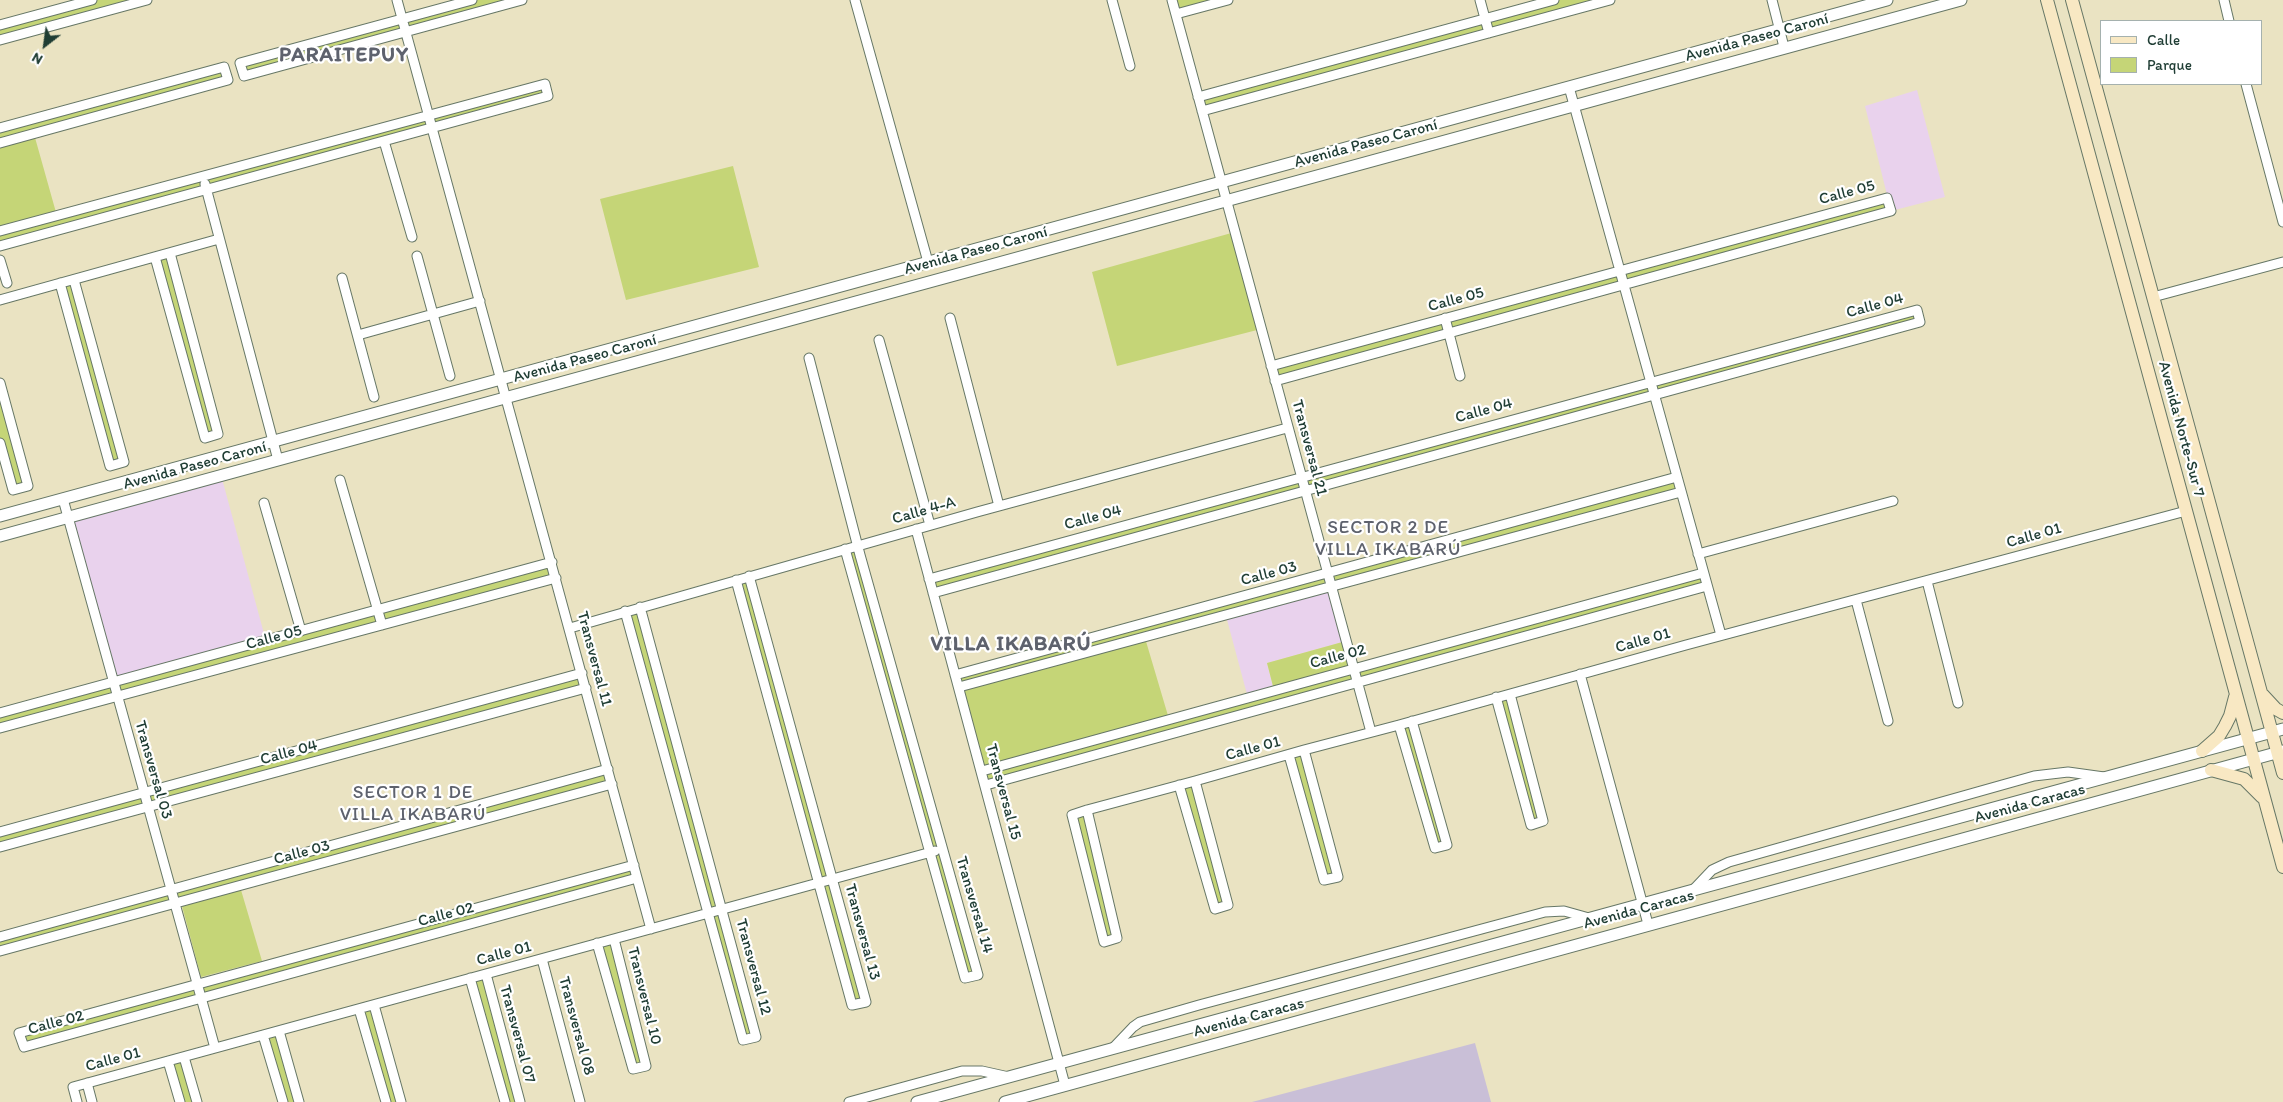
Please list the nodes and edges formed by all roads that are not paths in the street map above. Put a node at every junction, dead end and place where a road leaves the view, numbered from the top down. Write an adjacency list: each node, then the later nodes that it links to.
1 (92, 0): 25 (street)
2 (146, 0): 29 (street)
3 (397, 0): 22 (street, Transversal 11)
4 (472, 0): 22 (street)
5 (522, 0): 27 (street)
6 (855, 0): 57 (street)
7 (1112, 0): 32 (street)
8 (1174, 0): 20 (street, Transversal 21)
9 (1228, 0): 20 (street)
10 (1480, 0): 23 (street)
11 (1554, 0): 23 (street)
12 (1610, 0): 28 (street)
13 (1772, 0): 26 (street)
14 (1887, 0): 26 (street, Avenida Paseo Caroní)
15 (1961, 0): 30 (street, Avenida Paseo Caroní)
16 (2039, 0): 21 (main road)
17 (2047, 0): 21 (main road, Avenida Norte-Sur 7)
18 (2072, 0): 65 (main road, Avenida Norte-Sur 7)
19 (2224, 0): 24 (street)
20 (1176, 14): 36 (street, Transversal 21)
21 (2051, 15): 104 (main road, Avenida Norte-Sur 7)
22 (402, 19): 27 (street, Transversal 11); 27 (street)
23 (1484, 19): 28 (street); 31 (street)
24 (2229, 20)
25 (0, 25)
26 (1780, 30): 30 (street); 35 (street, Avenida Paseo Caroní)
27 (406, 32): 39 (street, Transversal 11)
28 (1489, 33): 33 (street)
29 (0, 40)
30 (1784, 47): 37 (street, Avenida Paseo Caroní)
31 (1338, 59): 33 (street); 36 (street)
32 (1130, 66)
33 (1343, 73): 38 (street)
34 (2246, 85): 48 (street)
35 (1568, 87): 37 (street); 45 (street, Avenida Paseo Caroní)
36 (1198, 97): 38 (street, Transversal 21)
37 (1574, 104): 47 (street, Avenida Paseo Caroní); 59 (street)
38 (1202, 112): 45 (street, Transversal 21)
39 (429, 116): 41 (street, Transversal 11); 41 (street); 44 (street)
40 (0, 128): 42 (street)
41 (432, 128): 43 (street); 67 (street, Transversal 11)
42 (1, 140)
43 (384, 140): 46 (street); 50 (street)
44 (203, 177): 46 (street); 49 (street)
45 (1222, 182): 47 (street, Transversal 21); 57 (street, Avenida Paseo Caroní)
46 (206, 190): 51 (street); 52 (street)
47 (1226, 200): 75 (street, Transversal 21); 84 (street, Avenida Paseo Caroní)
48 (2283, 222)
49 (0, 231)
50 (412, 238)
51 (219, 239): 53 (street); 89 (street)
52 (0, 246)
53 (170, 254): 55 (street); 55 (street)
54 (417, 256): 68 (street)
55 (155, 258): 61 (street)
56 (0, 260): 62 (street)
57 (928, 262): 78 (street, Avenida Paseo Caroní)
58 (2283, 262): 65 (street)
59 (1619, 270): 64 (street); 64 (street, Calle 05); 70 (street, Calle 05)
60 (342, 278): 72 (street)
61 (74, 280): 63 (street); 63 (street)
62 (7, 283)
63 (60, 283): 66 (street)
64 (1623, 285): 71 (street, Calle 05); 80 (street)
65 (2153, 297): 159 (main road, Avenida Norte-Sur 7)
66 (0, 300)
67 (480, 301): 68 (street); 78 (street, Transversal 11)
68 (433, 314): 72 (street); 76 (street)
69 (950, 318): 103 (street)
70 (1445, 318): 71 (street); 75 (street, Calle 05)
71 (1449, 333): 77 (street); 79 (street, Calle 05)
72 (358, 335): 83 (street)
73 (879, 340): 107 (street)
74 (809, 358): 114 (street, Transversal 14)
75 (1271, 366): 79 (street, Transversal 21)
76 (450, 376)
77 (1460, 376)
78 (501, 379): 84 (street, Transversal 11); 89 (street, Avenida Paseo Caroní)
79 (1275, 381): 87 (street, Transversal 21)
80 (1650, 382): 82 (street); 82 (street, Calle 04); 85 (street, Calle 04)
81 (0, 383): 90 (street)
82 (1654, 396): 86 (street, Calle 04); 94 (street)
83 (374, 397)
84 (506, 397): 92 (street, Avenida Paseo Caroní); 117 (street, Transversal 11)
85 (1573, 403): 86 (street); 88 (street, Calle 04)
86 (1577, 418): 91 (street, Calle 04)
87 (1287, 428): 93 (street, Transversal 21); 103 (street, Calle 4-A)
88 (1476, 429): 91 (street); 93 (street, Calle 04)
89 (274, 442): 92 (street); 99 (street, Avenida Paseo Caroní)
90 (0, 443)
91 (1480, 444): 97 (street, Calle 04)
92 (278, 460): 106 (street, Avenida Paseo Caroní)
93 (1301, 477): 97 (street, Transversal 21); 109 (street, Calle 04)
94 (1677, 477): 96 (street, Calle 03); 98 (street)
95 (340, 480): 132 (street)
96 (1636, 489): 102 (street); 108 (street, Calle 03)
97 (1305, 492): 113 (street, Calle 04); 119 (street, Transversal 21)
98 (1681, 492): 102 (street, Calle 03); 116 (street)
99 (63, 499): 105 (street, Avenida Paseo Caroní); 106 (street, Transversal 03)
100 (1893, 502): 116 (street)
101 (264, 503): 141 (street)
102 (1639, 504): 112 (street, Calle 03)
103 (999, 506): 107 (street, Calle 4-A)
104 (2186, 511): 124 (street, Calle 01); 160 (main road, Avenida Norte-Sur 7)
105 (0, 516)
106 (68, 517): 111 (street, Avenida Paseo Caroní); 156 (street, Transversal 03)
107 (930, 525): 110 (street, Calle 4-A)
108 (1503, 526): 112 (street); 119 (street, Calle 03)
109 (1116, 528): 113 (street); 122 (street, Calle 04)
110 (916, 529): 114 (street, Calle 4-A); 122 (street, Transversal 15)
111 (0, 536)
112 (1507, 540): 127 (street, Calle 03)
113 (1120, 542): 128 (street, Calle 04)
114 (858, 546): 115 (street, Calle 4-A); 138 (street, Transversal 14)
115 (845, 549): 120 (street, Calle 4-A); 140 (street, Transversal 14)
116 (1698, 554): 118 (street)
117 (552, 562): 121 (street, Transversal 11); 132 (street, Calle 05)
118 (1703, 573): 125 (street, Calle 02); 126 (street)
119 (1328, 574): 127 (street, Transversal 21); 136 (street, Calle 03)
120 (749, 576): 123 (street, Calle 4-A); 182 (street, Transversal 13)
121 (556, 578): 137 (street, Calle 05); 139 (street, Transversal 11)
122 (929, 579): 128 (street, Transversal 15)
123 (736, 580): 131 (street, Calle 4-A); 186 (street, Transversal 13)
124 (1927, 581): 130 (street, Calle 01); 168 (street)
125 (1672, 582): 129 (street); 135 (street, Calle 02)
126 (1707, 586): 129 (street, Calle 02); 143 (street)
127 (1331, 588): 145 (street, Calle 03); 150 (street, Transversal 21)
128 (933, 593): 152 (street, Transversal 15)
129 (1676, 595): 142 (street, Calle 02)
130 (1856, 600): 143 (street, Calle 01); 177 (street)
131 (640, 607): 133 (street, Calle 4-A); 195 (street, Transversal 12)
132 (378, 610): 134 (street, Calle 05); 137 (street)
133 (625, 611): 139 (street, Calle 4-A); 197 (street, Transversal 12)
134 (337, 621): 141 (street, Calle 05); 144 (street)
135 (1529, 621): 142 (street); 147 (street, Calle 02)
136 (1141, 624): 145 (street); 152 (street, Calle 03)
137 (382, 625): 144 (street, Calle 05)
138 (880, 625): 140 (street); 165 (street, Transversal 14)
139 (570, 628): 151 (street, Transversal 11)
140 (867, 628): 166 (street, Transversal 14)
141 (303, 630): 146 (street); 148 (street, Calle 05)
142 (1533, 634): 149 (street, Calle 02)
143 (1721, 635): 153 (street, Calle 01)
144 (341, 636): 146 (street, Calle 05)
145 (1145, 637): 157 (street, Calle 03)
146 (310, 644): 154 (street, Calle 05)
147 (1410, 653): 149 (street); 150 (street, Calle 02)
148 (190, 661): 154 (street); 156 (street, Calle 05)
149 (1415, 666): 155 (street, Calle 02)
150 (1354, 669): 155 (street, Transversal 21); 175 (street, Calle 02)
151 (582, 673): 158 (street, Transversal 11); 174 (street, Calle 04)
152 (955, 674): 157 (street, Transversal 15)
153 (1580, 674): 161 (street, Calle 01); 232 (street)
154 (194, 675): 162 (street, Calle 05)
155 (1357, 682): 183 (street, Transversal 21); 185 (street, Calle 02)
156 (114, 683): 162 (street, Transversal 03); 163 (street, Calle 05)
157 (959, 687): 201 (street, Transversal 15)
158 (586, 688): 184 (street, Calle 04); 199 (street, Transversal 11)
159 (2260, 690): 172 (main road); 181 (main road, Avenida Norte-Sur 7)
160 (2235, 692): 187 (main road, Avenida Norte-Sur 7); 189 (main road)
161 (1510, 694): 164 (street, Calle 01); 164 (street)
162 (117, 696): 170 (street, Calle 05); 208 (street, Transversal 03)
163 (60, 697): 167 (street, Calle 05); 170 (street)
164 (1496, 697): 176 (street, Calle 01)
165 (900, 698): 166 (street); 193 (street, Transversal 14)
166 (887, 701): 196 (street, Transversal 14)
167 (37, 703): 169 (street, Calle 05); 173 (street)
168 (1958, 703)
169 (12, 710): 171 (street, Calle 05); 178 (street)
170 (64, 711): 173 (street, Calle 05)
171 (0, 713)
172 (2283, 713)
173 (41, 717): 178 (street, Calle 05)
174 (414, 719): 184 (street); 208 (street, Calle 04)
175 (1170, 719): 185 (street); 190 (street, Calle 02)
176 (1412, 721): 179 (street, Calle 01); 179 (street)
177 (1888, 721)
178 (17, 724): 180 (street, Calle 05)
179 (1399, 725): 183 (street, Calle 01)
180 (0, 728)
181 (2277, 731): 187 (street, Avenida Caracas); 191 (main road, Avenida Norte-Sur 7)
182 (791, 732): 186 (street); 211 (street, Transversal 13)
183 (1371, 732): 188 (street, Calle 01)
184 (418, 733): 213 (street, Calle 04)
185 (1174, 733): 198 (street, Calle 02)
186 (778, 734): 212 (street, Transversal 13)
187 (2248, 739): 189 (street, Avenida Caracas); 194 (main road, Avenida Norte-Sur 7)
188 (1304, 750): 192 (street, Calle 01); 192 (street)
189 (2202, 751): 203 (street, Avenida Caracas)
190 (1048, 752): 198 (street); 201 (street, Calle 02)
191 (2280, 752): 194 (street, Avenida Caracas); 202 (main road, Avenida Norte-Sur 7)
192 (1289, 754): 204 (street, Calle 01)
193 (917, 759): 196 (street); 222 (street, Transversal 14)
194 (2253, 759): 200 (street, Avenida Caracas); 210 (main road, Avenida Norte-Sur 7)
195 (681, 760): 197 (street); 233 (street, Transversal 12)
196 (904, 762): 223 (street, Transversal 14)
197 (667, 763): 236 (street, Transversal 12)
198 (1052, 766): 206 (street, Calle 02)
199 (608, 769): 205 (street, Transversal 11); 209 (street, Calle 03)
200 (2211, 770): 210 (main road); 239 (street, Avenida Caracas)
201 (982, 771): 206 (street, Transversal 15)
202 (2283, 773)
203 (2106, 777): 230 (street, Avenida Caracas); 230 (street, Avenida Caracas)
204 (1195, 780): 207 (street, Calle 01); 207 (street)
205 (612, 784): 214 (street, Calle 03); 224 (street, Transversal 11)
206 (986, 785): 259 (street, Transversal 15)
207 (1179, 785): 215 (street, Calle 01)
208 (144, 792): 213 (street, Transversal 03); 216 (street, Calle 04)
209 (520, 793): 214 (street); 217 (street, Calle 03)
210 (2265, 801): 225 (main road, Avenida Norte-Sur 7)
211 (811, 803): 212 (street); 227 (street, Transversal 13)
212 (798, 806): 228 (street, Transversal 13)
213 (148, 807): 218 (street, Calle 04); 229 (street, Transversal 03)
214 (524, 808): 219 (street, Calle 03)
215 (1087, 810): 215 (street, Calle 01)
216 (53, 817): 218 (street); 220 (street, Calle 04)
217 (434, 817): 219 (street); 229 (street, Calle 03)
218 (57, 831): 221 (street, Calle 04)
219 (438, 831): 231 (street, Calle 03)
220 (0, 832)
221 (0, 847)
222 (942, 849): 223 (street, Calle 01); 223 (street, Transversal 14)
223 (930, 853): 227 (street, Calle 01)
224 (634, 865): 226 (street, Transversal 11); 235 (street, Calle 02)
225 (2283, 867)
226 (637, 878): 240 (street, Calle 02); 241 (street, Transversal 11)
227 (832, 879): 228 (street, Calle 01); 228 (street, Transversal 13)
228 (818, 883): 233 (street, Calle 01)
229 (171, 889): 231 (street, Transversal 03); 234 (street, Calle 03)
230 (1693, 890): 232 (street, Avenida Caracas)
231 (175, 903): 238 (street, Calle 03); 249 (street, Transversal 03)
232 (1642, 904): 237 (street, Avenida Caracas); 239 (street)
233 (722, 909): 236 (street, Calle 01); 236 (street, Transversal 12)
234 (94, 911): 238 (street); 242 (street, Calle 03)
235 (462, 912): 240 (street); 249 (street, Calle 02)
236 (708, 913): 241 (street, Calle 01)
237 (1590, 918): 256 (street, Avenida Caracas); 256 (street, Avenida Caracas)
238 (98, 924): 245 (street, Calle 03)
239 (1648, 924): 262 (street, Avenida Caracas)
240 (466, 925): 250 (street, Calle 02)
241 (651, 929): 243 (street, Calle 01)
242 (0, 937)
243 (614, 939): 244 (street, Calle 01); 244 (street, Transversal 10)
244 (597, 943): 246 (street, Calle 01)
245 (0, 951)
246 (542, 959): 247 (street, Calle 01); 273 (street, Transversal 08)
247 (486, 974): 248 (street, Calle 01); 272 (street, Transversal 07)
248 (470, 978): 251 (street, Calle 01); 271 (street, Transversal 07)
249 (197, 984): 250 (street, Transversal 03); 250 (street, Calle 02)
250 (201, 998): 255 (street, Transversal 03)
251 (374, 1004): 252 (street, Calle 01); 270 (street)
252 (358, 1009): 253 (street, Calle 01); 269 (street)
253 (279, 1031): 254 (street, Calle 01); 268 (street)
254 (263, 1035): 255 (street, Calle 01); 267 (street)
255 (215, 1048): 257 (street, Calle 01)
256 (1114, 1048): 259 (street, Avenida Caracas)
257 (184, 1057): 258 (street, Calle 01); 266 (street)
258 (168, 1061): 261 (street, Calle 01); 265 (street)
259 (1060, 1063): 260 (street, Avenida Caracas); 262 (street, Transversal 15)
260 (1009, 1077): 274 (street, Avenida Caracas); 275 (street, Avenida Caracas)
261 (87, 1083): 263 (street, Calle 01); 264 (street)
262 (1066, 1085): 276 (street, Avenida Caracas)
263 (77, 1102)
264 (92, 1102)
265 (180, 1102)
266 (197, 1102)
267 (283, 1102)
268 (298, 1102)
269 (386, 1102)
270 (401, 1102)
271 (505, 1102)
272 (520, 1102)
273 (580, 1102)
274 (849, 1102)
275 (917, 1102)
276 (1005, 1102)

